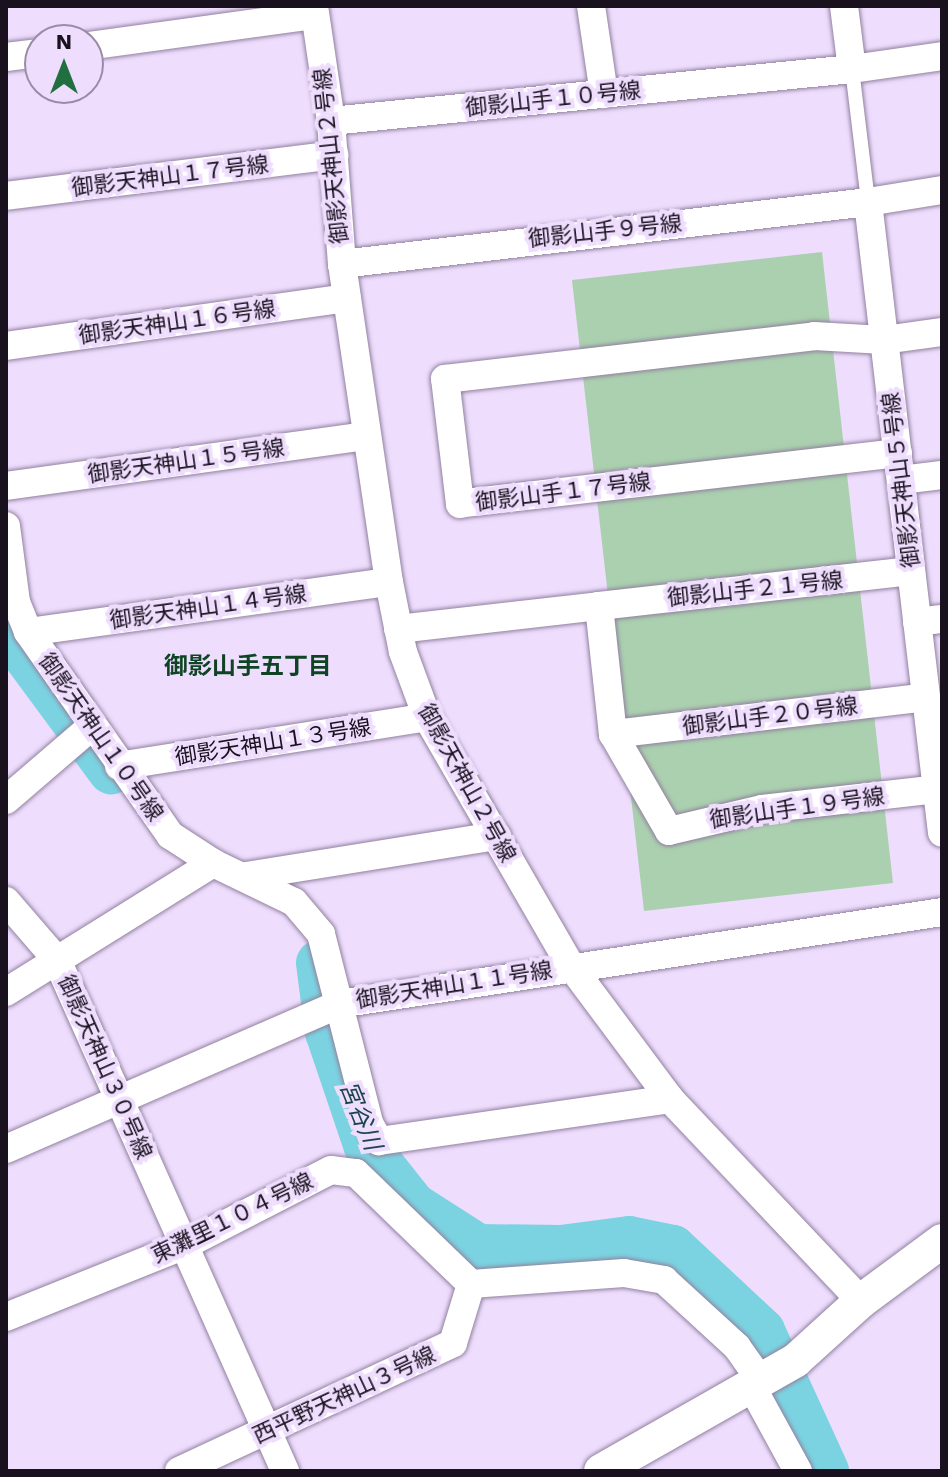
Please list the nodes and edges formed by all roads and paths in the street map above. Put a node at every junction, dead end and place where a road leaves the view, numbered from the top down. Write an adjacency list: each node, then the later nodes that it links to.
1 (591, 6): 7 (street)
2 (844, 6): 6 (street)
3 (315, 11): 4 (street); 8 (street, 御影天神山２号線)
4 (104, 44)
5 (942, 56): 6 (street, 御影山手１０号線)
6 (852, 69): 7 (street, 御影山手１０号線); 12 (lane)
7 (604, 94): 8 (street, 御影山手１０号線)
8 (331, 121): 9 (street, 御影天神山２号線)
9 (334, 155): 11 (street, 御影天神山１７号線); 13 (street, 御影天神山２号線)
10 (942, 190): 12 (street)
11 (6, 196)
12 (868, 202): 13 (street, 御影山手９号線); 16 (street, 御影天神山５号線)
13 (342, 264): 14 (street, 御影天神山２号線)
14 (347, 298): 17 (street, 御影天神山１６号線); 18 (street, 御影天神山２号線)
15 (942, 332): 16 (street)
16 (884, 340): 19 (street, 御影天神山５号線); 19 (street, 御影山手１７号線)
17 (6, 346)
18 (366, 436): 21 (street, 御影天神山１５号線); 24 (street, 御影天神山２号線)
19 (899, 466): 20 (street); 23 (street, 御影天神山５号線)
20 (942, 475)
21 (6, 486)
22 (6, 526): 25 (street, 御影天神山１０号線)
23 (911, 571): 26 (street, 御影山手２１号線); 27 (street, 御影天神山５号線)
24 (389, 582): 28 (street, 御影天神山２号線); 29 (street, 御影天神山１４号線)
25 (12, 605): 29 (street, 御影天神山１０号線)
26 (599, 606): 28 (street); 33 (street, 御影山手１９号線)
27 (930, 620): 30 (street, 御影天神山５号線)
28 (398, 629): 31 (street, 御影天神山２号線)
29 (28, 632): 32 (street, 御影天神山１０号線)
30 (926, 697): 33 (street, 御影山手２０号線); 34 (street, 御影天神山５号線)
31 (427, 717): 35 (street, 御影天神山１３号線); 39 (street, 御影天神山２号線)
32 (83, 734): 35 (street, 御影天神山１０号線); 37 (street)
33 (613, 734): 36 (street, 御影山手１９号線)
34 (938, 759): 36 (street, 御影天神山５号線)
35 (119, 766): 40 (street, 御影天神山１０号線)
36 (937, 789): 38 (street, 御影天神山５号線)
37 (6, 800)
38 (942, 833)
39 (497, 836): 41 (street); 45 (street, 御影天神山２号線)
40 (205, 868): 41 (street, 御影天神山１０号線); 44 (street)
41 (246, 876): 47 (street, 御影天神山１０号線)
42 (6, 901): 44 (street, 御影天神山３０号線)
43 (942, 912): 45 (street, 御影天神山１１号線)
44 (57, 960): 46 (street); 49 (street, 御影天神山３０号線)
45 (571, 966): 47 (street, 御影天神山１１号線); 48 (street, 御影天神山２号線)
46 (6, 992)
47 (338, 1005): 48 (street, 御影天神山１０号線); 49 (street, 御影天神山１１号線)
48 (670, 1099): 54 (street, 御影天神山２号線)
49 (121, 1101): 50 (street, 御影天神山１１号線); 52 (street, 御影天神山３０号線)
50 (6, 1149)
51 (942, 1241): 54 (street)
52 (185, 1245): 53 (street, 東灘里１０４号線); 55 (street, 東灘里１０４号線); 57 (street, 御影天神山３０号線)
53 (471, 1284): 56 (street); 57 (street, 西平野天神山３号線)
54 (861, 1301): 56 (street)
55 (6, 1317)
56 (756, 1384): 60 (street); 61 (street)
57 (268, 1432): 58 (street, 西平野天神山３号線); 59 (street, 御影天神山３０号線)
58 (179, 1471)
59 (285, 1471)
60 (601, 1471)
61 (798, 1471)

